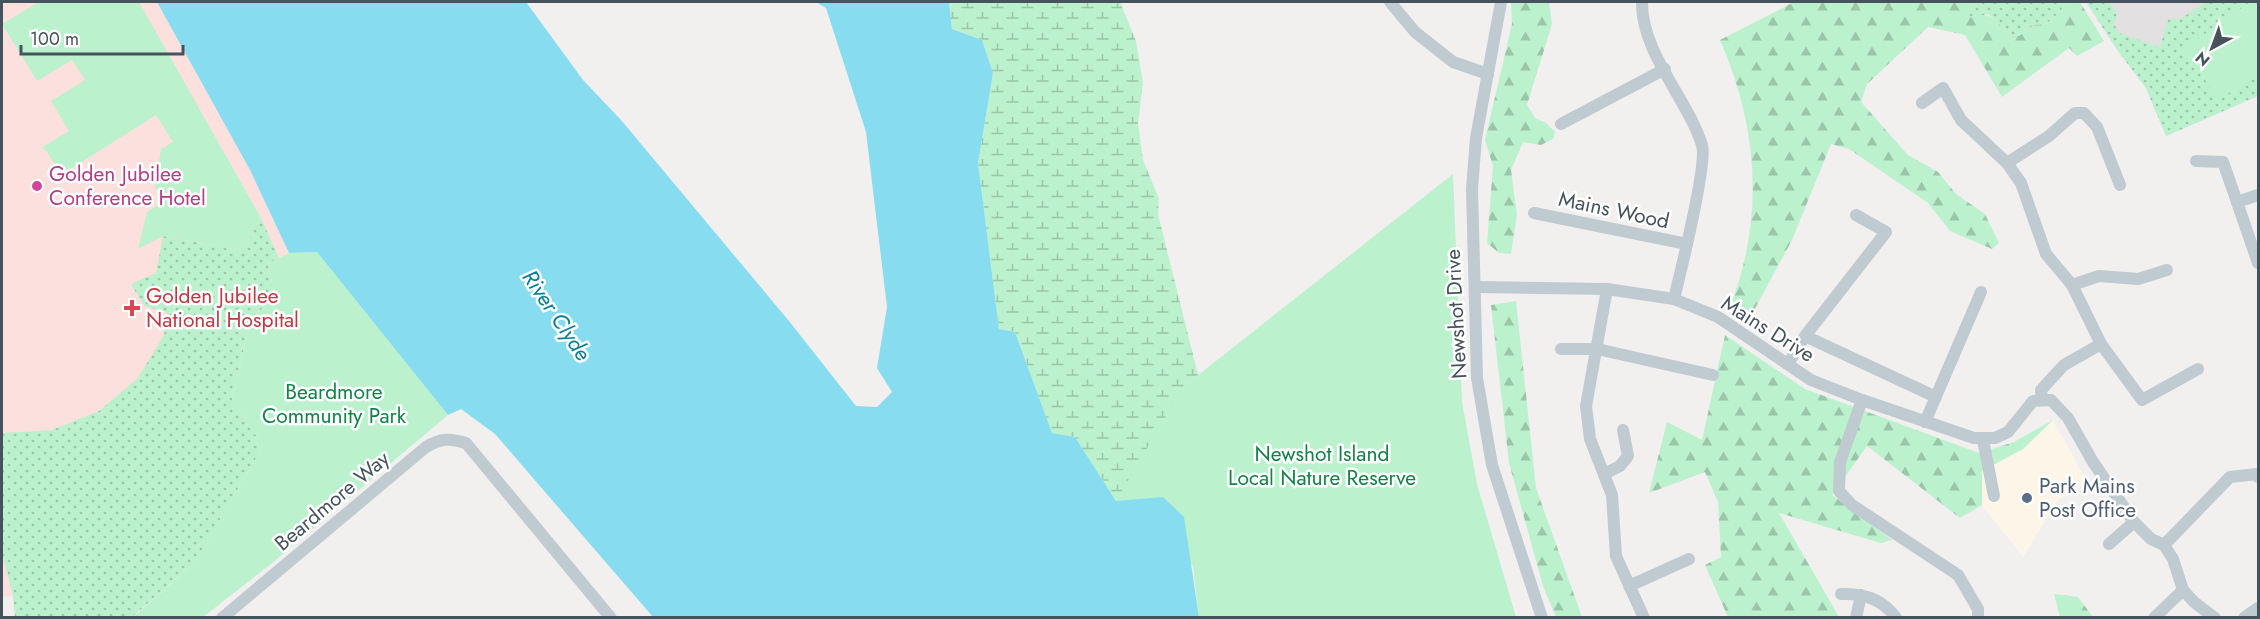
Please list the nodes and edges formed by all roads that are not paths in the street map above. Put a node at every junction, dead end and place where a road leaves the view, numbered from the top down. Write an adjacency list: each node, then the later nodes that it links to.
1 (1390, 2): 5 (street)
2 (1501, 2): 5 (street, Newshot Drive)
3 (1642, 2): 4 (street, Mains Wood)
4 (1665, 69): 7 (street); 15 (street, Mains Wood)
5 (1488, 74): 19 (street, Newshot Drive)
6 (1922, 103): 9 (street)
7 (1561, 124)
8 (2196, 161): 12 (street)
9 (2007, 163): 10 (street); 18 (street)
10 (2120, 185)
11 (2259, 195): 12 (street)
12 (2237, 202): 16 (street)
13 (1534, 213): 15 (street, Mains Wood)
14 (1856, 215): 23 (street)
15 (1687, 244): 22 (street, Mains Wood)
16 (2259, 263)
17 (2167, 270): 18 (street)
18 (2072, 285): 24 (street)
19 (1477, 287): 20 (street, Mains Drive); 50 (street, Newshot Drive)
20 (1607, 289): 22 (street, Mains Drive); 26 (street)
21 (1981, 292): 30 (street)
22 (1674, 299): 27 (street, Mains Drive)
23 (1805, 336): 27 (street); 30 (street)
24 (2101, 344): 28 (street); 32 (street)
25 (1561, 349): 26 (street)
26 (1597, 350): 29 (street); 36 (street)
27 (1788, 364): 31 (street, Mains Drive)
28 (2198, 369)
29 (1713, 375)
30 (1936, 397): 33 (street)
31 (1862, 400): 33 (street, Mains Drive); 54 (street)
32 (2037, 400): 35 (street); 39 (street)
33 (1925, 422): 35 (street, Mains Drive)
34 (1623, 430): 36 (street)
35 (1983, 440): 38 (street)
36 (1604, 474): 43 (street)
37 (2259, 477): 41 (street)
38 (1994, 496)
39 (2134, 522): 40 (street); 41 (street)
40 (2109, 544)
41 (2164, 545): 44 (street)
42 (1689, 559): 43 (street)
43 (1629, 586): 51 (street)
44 (2183, 590): 55 (street); 56 (street)
45 (1841, 594): 46 (street)
46 (1861, 595): 52 (street); 53 (street)
47 (2259, 608): 57 (street)
48 (222, 618): 49 (street, Beardmore Way)
49 (611, 618)
50 (1542, 618)
51 (1644, 618)
52 (1856, 618)
53 (1896, 618)
54 (1978, 618)
55 (2154, 618)
56 (2215, 618)
57 (2244, 618)

